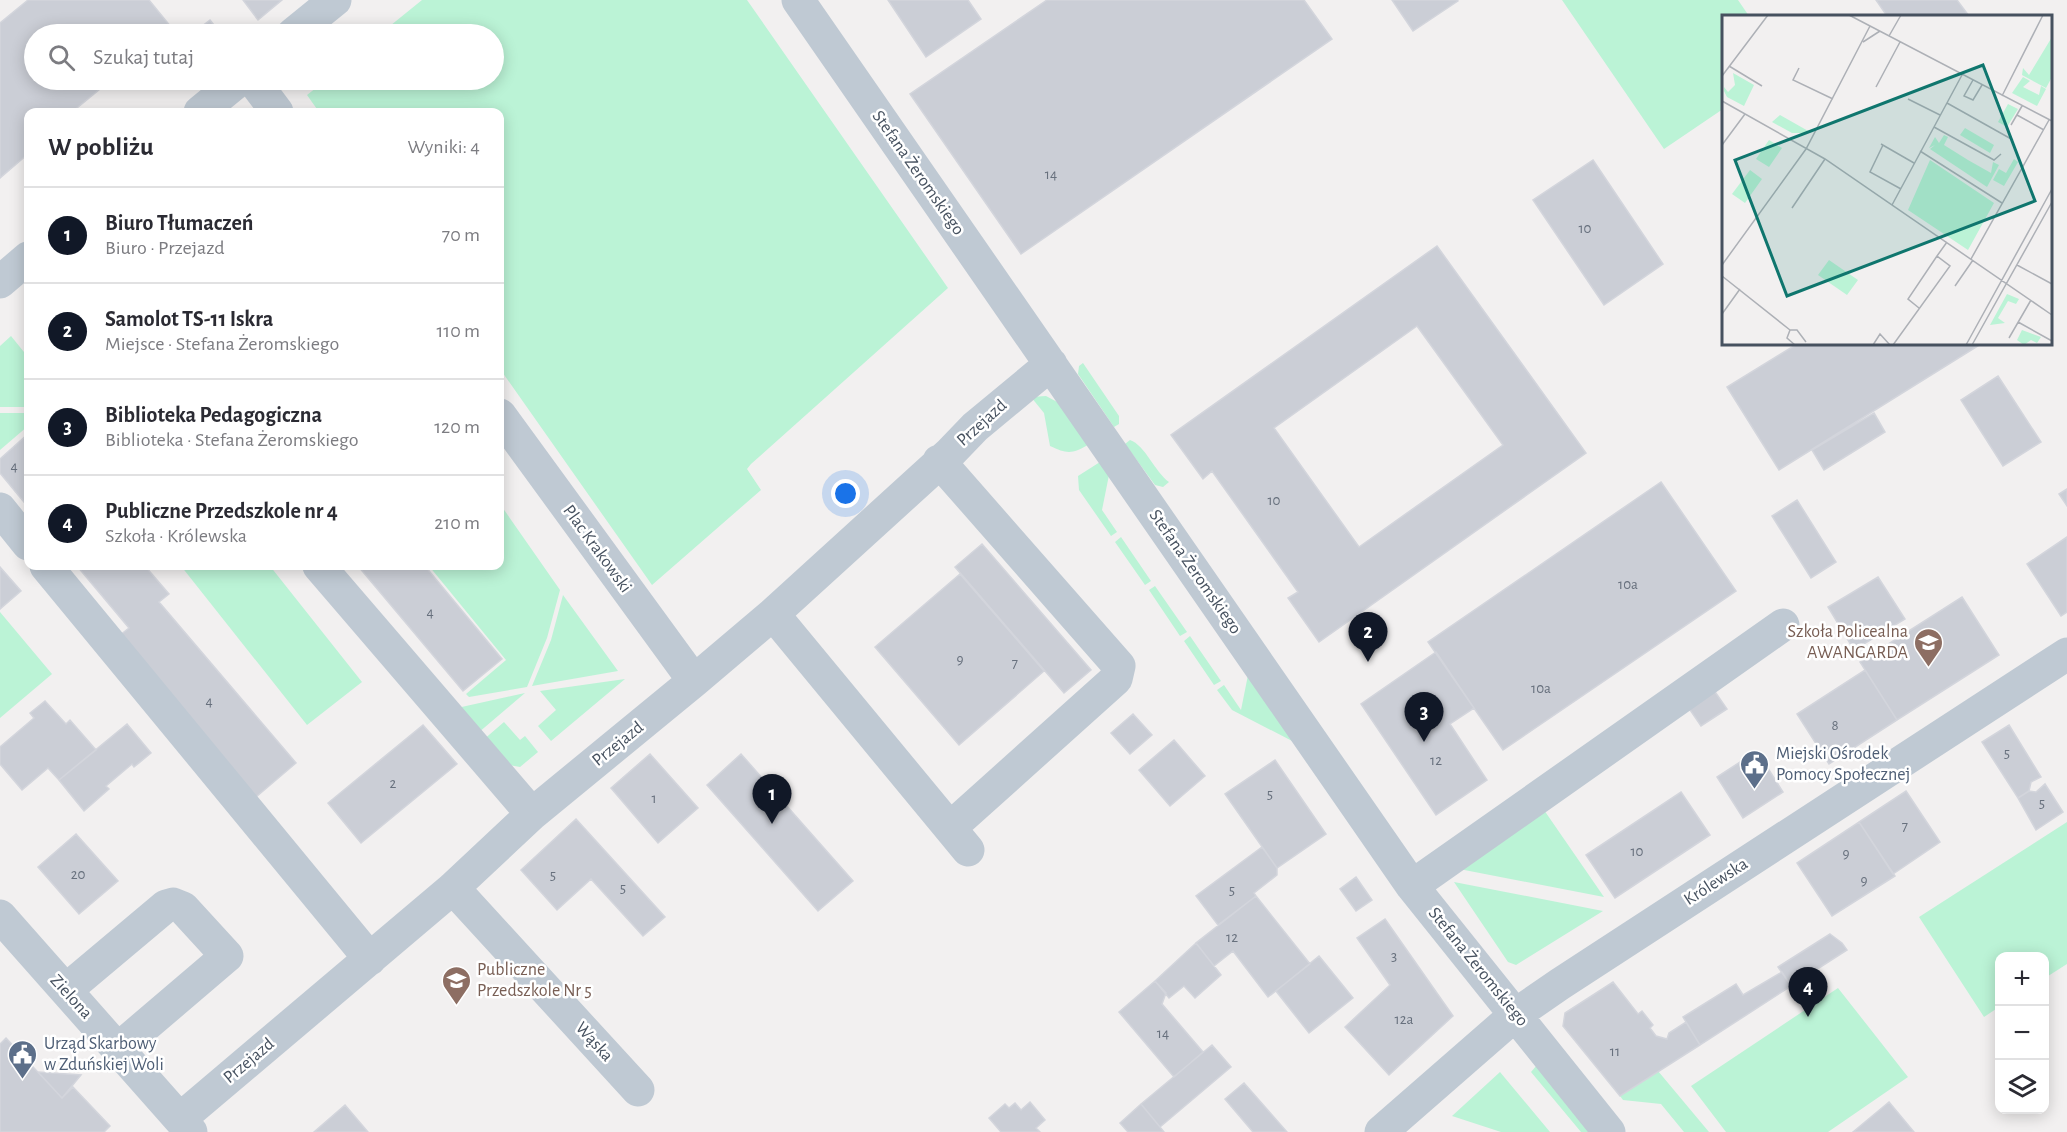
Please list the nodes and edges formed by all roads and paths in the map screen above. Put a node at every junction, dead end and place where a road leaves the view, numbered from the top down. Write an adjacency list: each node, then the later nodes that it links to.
1 (335, 0): 3 (street)
2 (798, 0): 10 (street, Stefana Żeromskiego)
3 (305, 24)
4 (227, 90): 6 (street)
5 (260, 90): 7 (street)
6 (205, 108)
7 (274, 108)
8 (24, 261): 9 (street)
9 (0, 282)
10 (1051, 364): 12 (street, Przejazd); 22 (street, Stefana Żeromskiego)
11 (504, 420): 20 (street, Plac Krakowski)
12 (939, 461): 17 (street, Przejazd); 17 (street)
13 (0, 509): 14 (street)
14 (24, 539)
15 (49, 570): 25 (street)
16 (322, 570): 21 (street)
17 (773, 614): 20 (street, Przejazd)
18 (1783, 625): 22 (street)
19 (2067, 654): 27 (street, Królewska)
20 (694, 681): 21 (street, Przejazd)
21 (532, 814): 23 (street, Przejazd)
22 (1412, 886): 27 (street, Stefana Żeromskiego)
23 (453, 888): 25 (street, Przejazd); 29 (street, Wąska)
24 (0, 916): 26 (street, Zielona)
25 (370, 959): 30 (street, Przejazd)
26 (66, 990): 28 (street, Zielona); 28 (street)
27 (1515, 1015): 31 (street, Królewska); 32 (street, Stefana Żeromskiego)
28 (118, 1049): 30 (street, Zielona)
29 (638, 1090)
30 (186, 1126)
31 (1381, 1132)
32 (1609, 1132)

